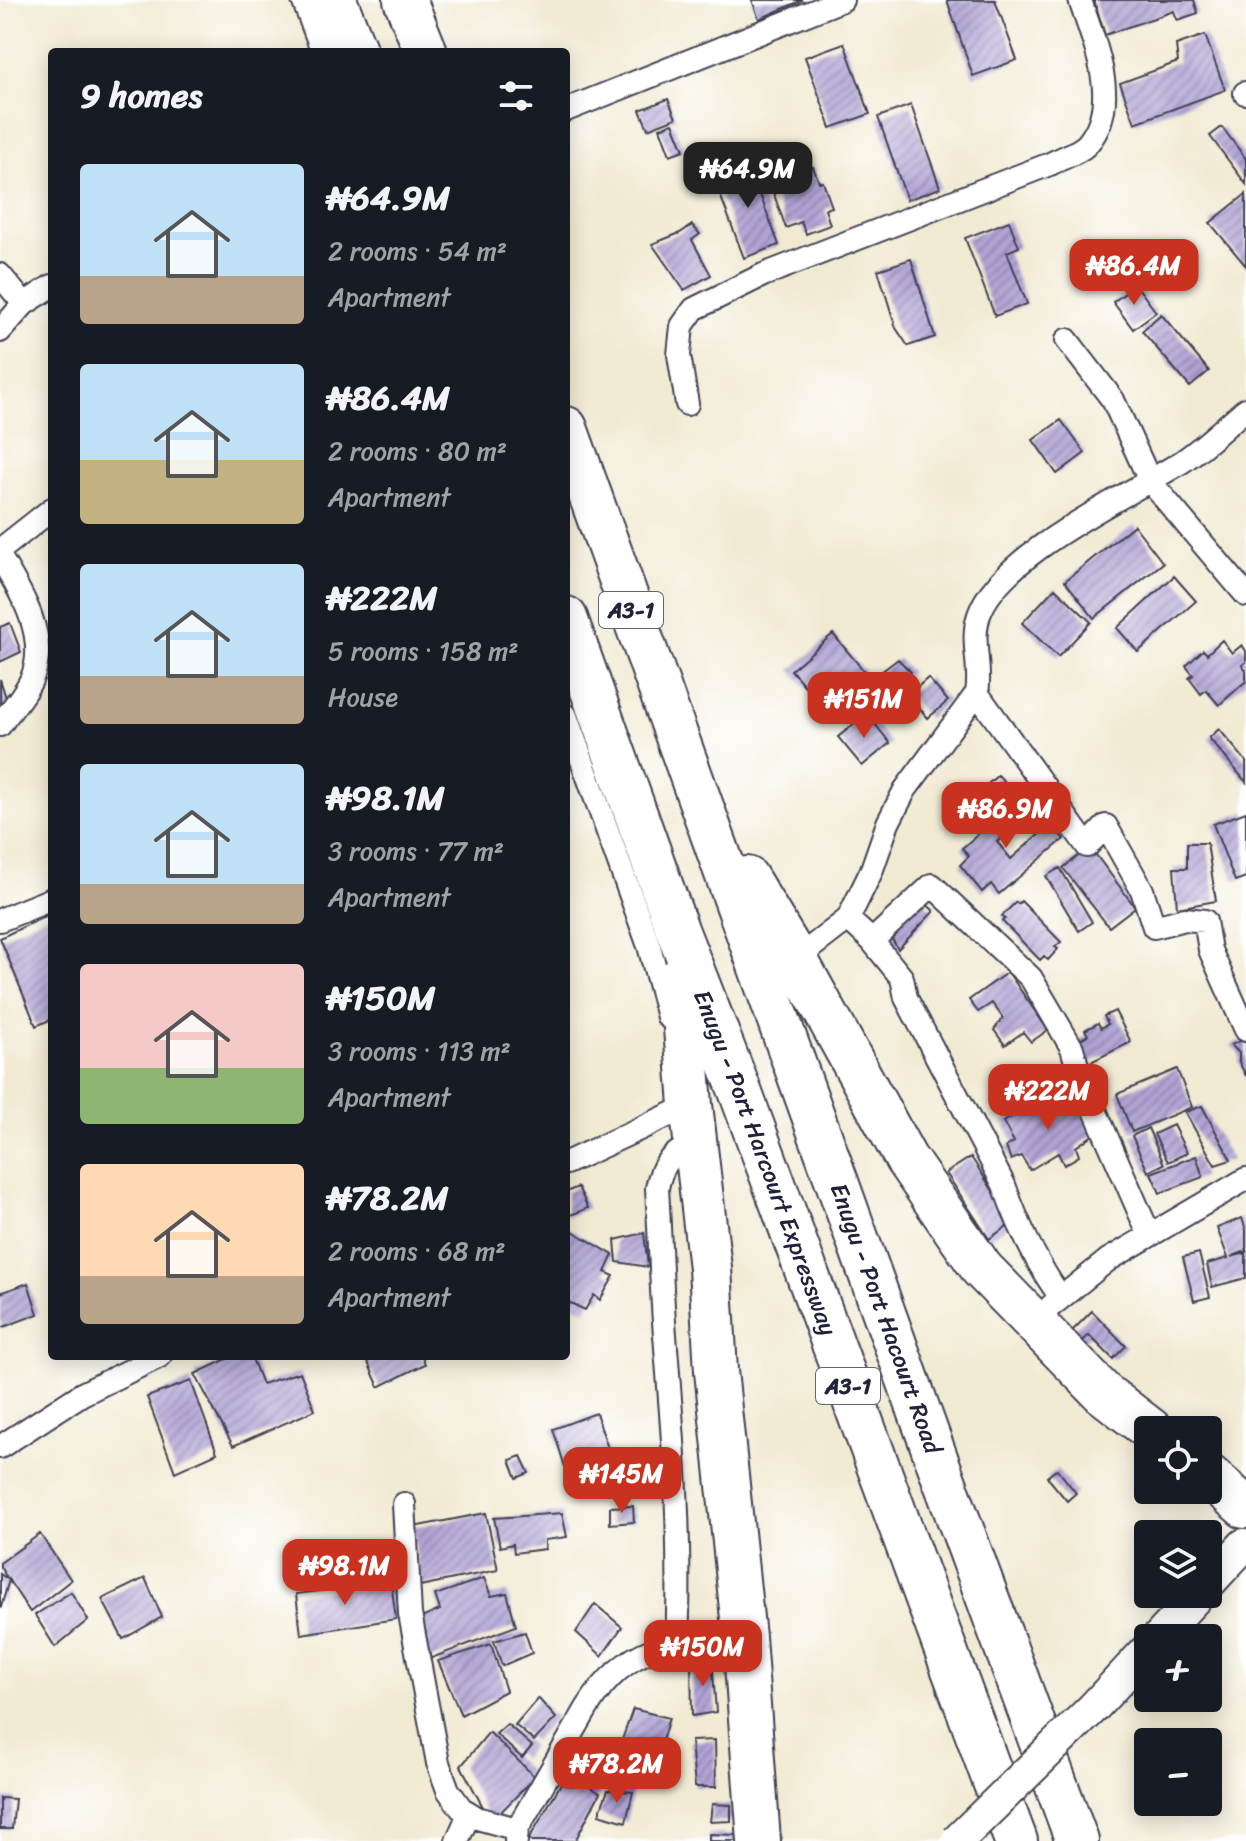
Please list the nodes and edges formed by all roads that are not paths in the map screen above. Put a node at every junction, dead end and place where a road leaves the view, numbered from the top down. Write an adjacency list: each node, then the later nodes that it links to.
1 (303, 0): 6 (street)
2 (335, 0): 7 (highway)
3 (405, 0): 8 (highway)
4 (842, 0): 9 (street)
5 (1080, 0): 16 (street)
6 (321, 48)
7 (354, 48)
8 (424, 48)
9 (570, 108)
10 (0, 275): 13 (street)
11 (48, 289): 13 (street)
12 (0, 300): 13 (street)
13 (24, 304): 14 (street)
14 (0, 331)
15 (1067, 340): 19 (street)
16 (687, 404)
17 (1246, 409): 19 (street)
18 (570, 439): 28 (highway, A3-1)
19 (1150, 481): 23 (street); 25 (street)
20 (48, 512): 21 (street)
21 (0, 550)
22 (0, 557): 26 (street)
23 (1246, 595)
24 (570, 629): 32 (highway, Enugu - Port Harcourt Expressway / A3-1)
25 (977, 693): 30 (street); 35 (street)
26 (0, 725)
27 (570, 727): 36 (street)
28 (697, 793): 34 (highway); 59 (highway, Enugu - Port Hacourt Road)
29 (48, 901): 31 (street)
30 (848, 919): 33 (street); 34 (street)
31 (0, 920)
32 (678, 932): 36 (highway); 58 (highway, Enugu - Port Harcourt Expressway / A3-1)
33 (872, 941): 39 (street); 40 (street)
34 (796, 959): 40 (highway)
35 (1246, 1030)
36 (694, 1122): 37 (street); 50 (highway); 51 (street)
37 (570, 1162)
38 (1246, 1179): 39 (street)
39 (1149, 1234): 40 (street)
40 (1046, 1310): 42 (highway)
41 (152, 1360): 43 (street)
42 (1134, 1417)
43 (0, 1447)
44 (1222, 1494): 46 (highway)
45 (404, 1504): 53 (street)
46 (1245, 1526): 47 (main road)
47 (1222, 1562)
48 (1186, 1608): 49 (main road)
49 (1171, 1624)
50 (744, 1637): 51 (street); 56 (highway)
51 (677, 1641): 54 (street)
52 (1134, 1664): 57 (main road, bridge)
53 (469, 1814): 54 (street); 55 (street)
54 (517, 1835)
55 (457, 1841)
56 (759, 1841)
57 (957, 1841)
58 (1016, 1841)
59 (1077, 1841)

